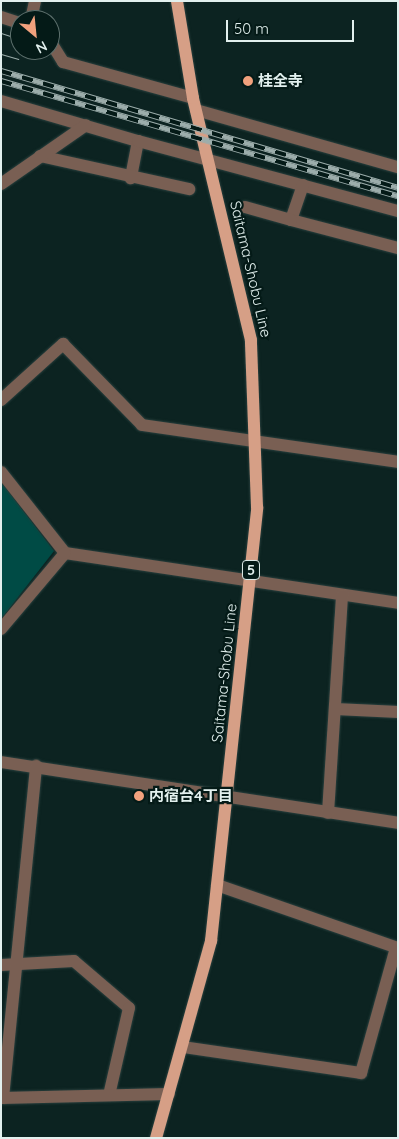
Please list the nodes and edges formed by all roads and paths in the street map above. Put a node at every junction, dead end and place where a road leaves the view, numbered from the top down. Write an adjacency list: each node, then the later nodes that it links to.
1 (177, 1): 4 (main road, Saitama-Shobu Line / 5)
2 (60, 57): 4 (street)
3 (1, 101): 5 (street)
4 (194, 104): 8 (main road, Saitama-Shobu Line / 5); 9 (street)
5 (86, 125): 6 (street); 7 (street)
6 (138, 141): 8 (street); 10 (street)
7 (40, 156): 10 (street); 11 (street)
8 (208, 158): 12 (street); 19 (main road, Saitama-Shobu Line / 5)
9 (398, 167)
10 (131, 178): 13 (street)
11 (1, 184)
12 (303, 185): 15 (street); 16 (street)
13 (189, 189)
14 (245, 207): 16 (street)
15 (398, 212)
16 (291, 220): 17 (street)
17 (398, 248)
18 (1, 400): 19 (street)
19 (258, 441): 20 (street); 23 (main road, Saitama-Shobu Line / 5)
20 (398, 462)
21 (1, 472): 22 (street)
22 (65, 553): 23 (street); 26 (street)
23 (250, 580): 24 (street); 31 (main road, Saitama-Shobu Line / 5)
24 (342, 595): 25 (street); 27 (street)
25 (398, 603)
26 (1, 629)
27 (336, 709): 28 (street); 32 (street)
28 (398, 712)
29 (1, 762): 30 (street)
30 (36, 766): 31 (street); 36 (street)
31 (227, 797): 32 (street); 34 (main road, Saitama-Shobu Line / 5)
32 (328, 813): 33 (street)
33 (398, 823)
34 (217, 884): 35 (street); 37 (main road, Saitama-Shobu Line / 5)
35 (397, 948): 37 (street)
36 (7, 965): 39 (street); 40 (street)
37 (183, 1047): 38 (main road, Saitama-Shobu Line / 5)
38 (169, 1094): 39 (street); 41 (main road, Saitama-Shobu Line / 5)
39 (109, 1095): 40 (street)
40 (2, 1098)
41 (156, 1138)

